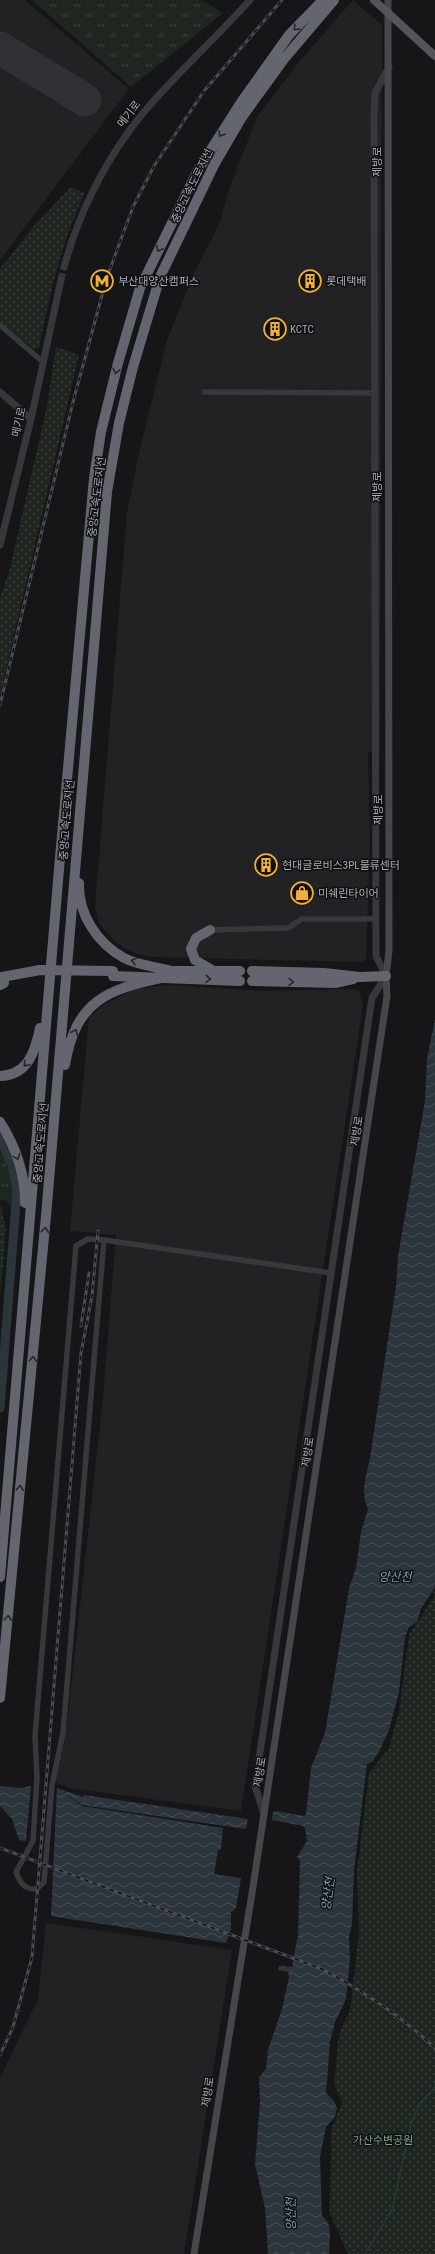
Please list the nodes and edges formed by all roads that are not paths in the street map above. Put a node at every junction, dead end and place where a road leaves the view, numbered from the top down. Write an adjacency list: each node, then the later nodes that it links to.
1 (250, 0): 8 (street, 메기로)
2 (322, 0): 18 (highway, 중앙고속도로지선, one-way to 18)
3 (334, 0): 17 (highway, 중앙고속도로지선)
4 (374, 0): 6 (main road, bridge)
5 (388, 0): 7 (main road, 제방로)
6 (435, 56)
7 (389, 67): 14 (street); 24 (main road, 제방로)
8 (64, 267)
9 (61, 280): 11 (street, 메기로)
10 (0, 326): 11 (street)
11 (43, 362): 15 (street, 메기로)
12 (0, 392): 15 (street)
13 (204, 392): 14 (street)
14 (374, 393): 19 (street)
15 (31, 419): 16 (street, 메기로)
16 (0, 545)
17 (91, 686): 23 (highway, one-way to 17); 30 (highway, 중앙고속도로지선)
18 (55, 918): 28 (highway, one-way to 28); 33 (highway, 중앙고속도로지선)
19 (376, 919): 20 (street); 24 (street)
20 (210, 930): 21 (highway)
21 (214, 971): 23 (highway); 23 (highway, one-way to 21)
22 (252, 971): 25 (highway)
23 (169, 974): 26 (highway, bridge); 30 (highway, one-way to 23)
24 (386, 976): 25 (highway); 32 (street); 36 (main road, 제방로)
25 (360, 977): 27 (highway, one-way to 25)
26 (1, 980)
27 (252, 981)
28 (0, 1076)
29 (0, 1122): 33 (highway, one-way to 33)
30 (51, 1165): 35 (highway, 중앙고속도로지선, one-way to 30)
31 (104, 1240): 31 (street); 32 (street)
32 (331, 1273): 36 (street)
33 (12, 1418): 34 (highway, 중앙고속도로지선)
34 (0, 1577)
35 (0, 1698)
36 (264, 1814): 37 (main road, 제방로)
37 (194, 2254)

